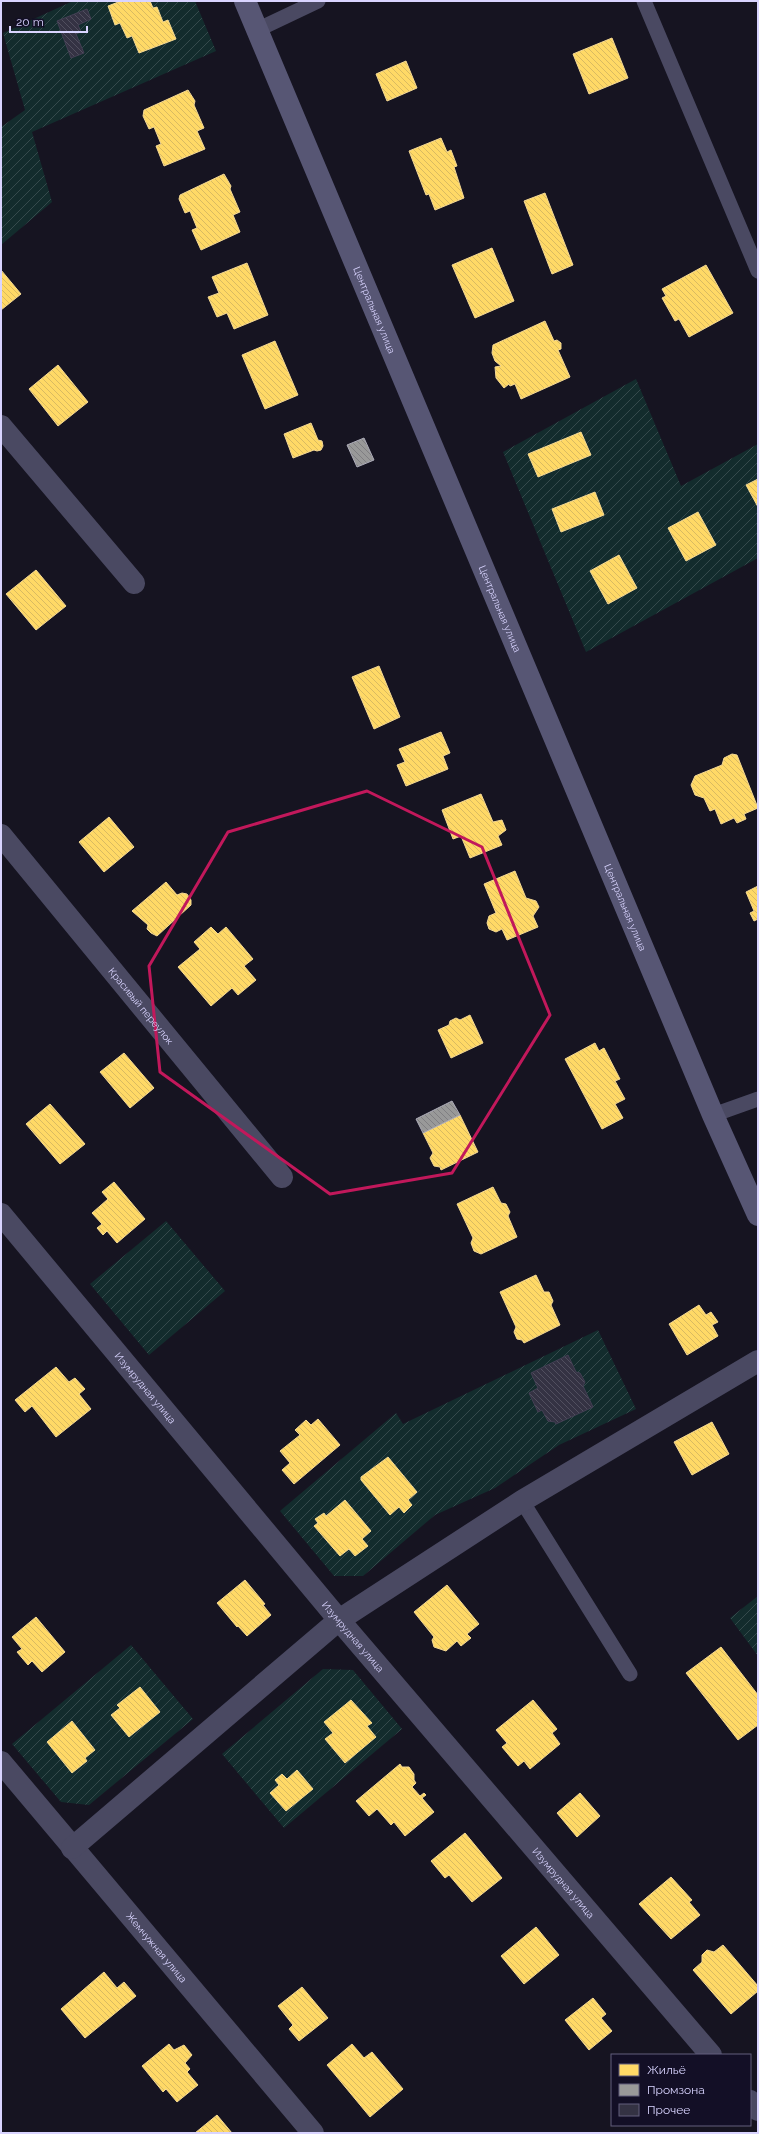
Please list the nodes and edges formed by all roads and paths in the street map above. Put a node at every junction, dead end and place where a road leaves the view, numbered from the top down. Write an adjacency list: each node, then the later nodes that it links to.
1 (245, 1): 4 (main road, Центральная улица)
2 (318, 1): 4 (lane)
3 (644, 1): 5 (lane)
4 (257, 30): 10 (main road, Центральная улица)
5 (758, 271)
6 (1, 426): 7 (street)
7 (134, 582)
8 (1, 835): 11 (street, Красивый переулок)
9 (758, 1099): 10 (lane)
10 (713, 1115): 13 (main road, Центральная улица)
11 (282, 1177)
12 (1, 1214): 16 (street, Изумрудная улица)
13 (758, 1215)
14 (758, 1361): 15 (street)
15 (522, 1501): 16 (street); 17 (lane)
16 (339, 1620): 19 (street); 20 (street, Изумрудная улица)
17 (630, 1674)
18 (1, 1762): 19 (street, Жемчужная улица)
19 (72, 1848): 23 (street, Жемчужная улица)
20 (710, 2054)
21 (751, 2102): 22 (street)
22 (758, 2110)
23 (313, 2133)

